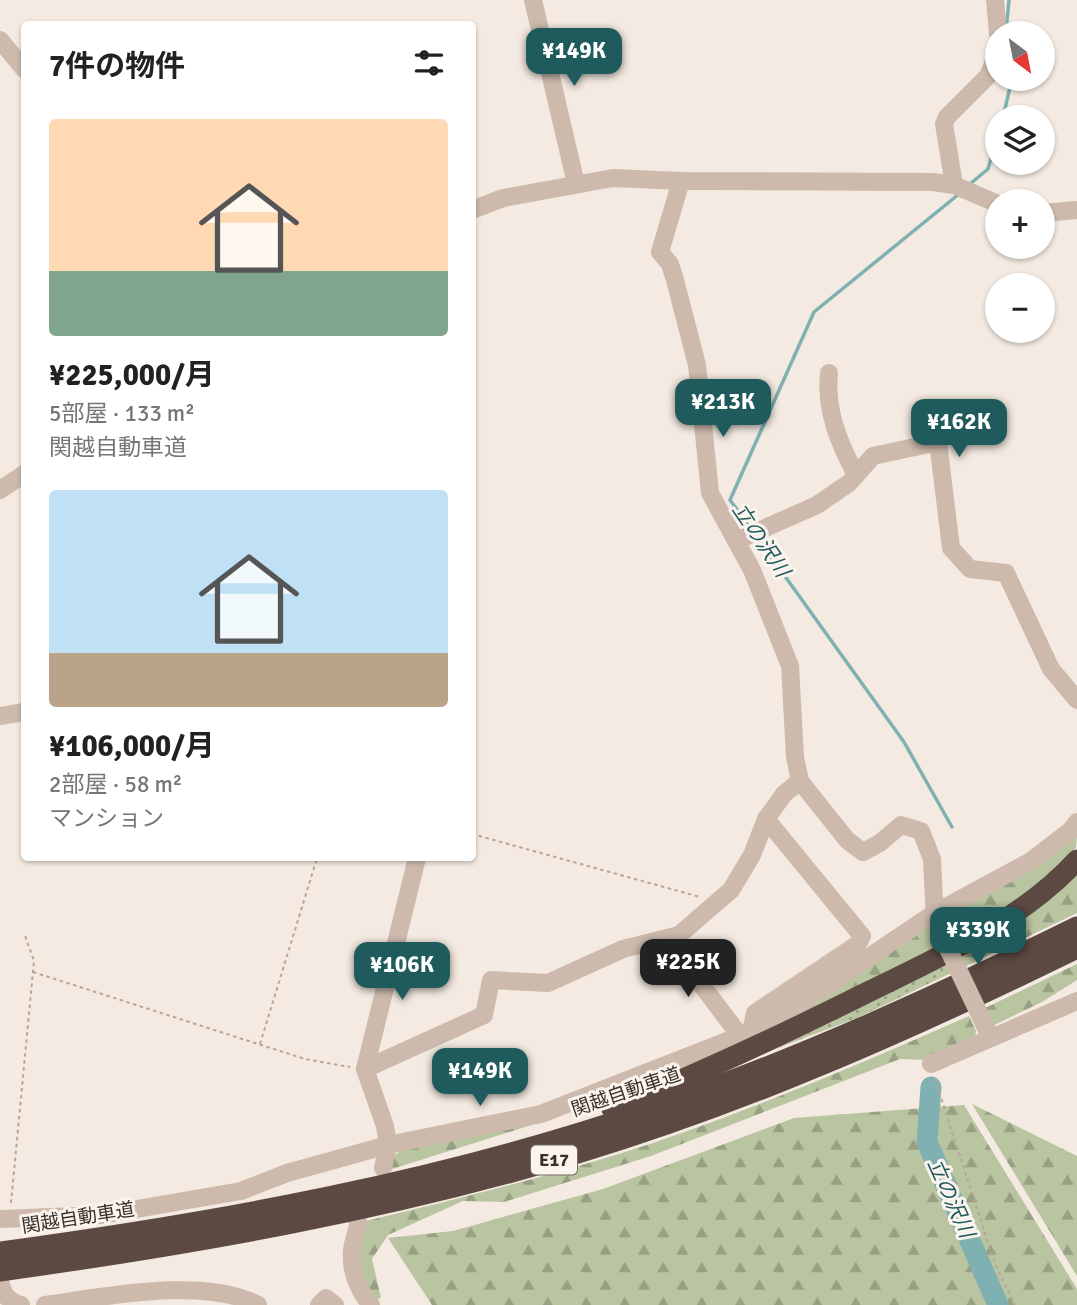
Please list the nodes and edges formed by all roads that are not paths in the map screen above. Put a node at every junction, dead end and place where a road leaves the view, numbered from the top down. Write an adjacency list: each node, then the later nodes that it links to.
1 (533, 0): 8 (street)
2 (995, 0): 3 (street)
3 (997, 21)
4 (0, 40): 5 (street)
5 (21, 65)
6 (985, 79): 9 (street)
7 (681, 181): 8 (street); 9 (street); 18 (street)
8 (576, 184): 11 (street)
9 (956, 186): 10 (street)
10 (985, 198)
11 (476, 208)
12 (1077, 210): 13 (street)
13 (1055, 212)
14 (829, 373): 15 (street)
15 (856, 475): 18 (street); 19 (street)
16 (21, 476): 17 (street)
17 (0, 490)
18 (736, 541): 22 (street)
19 (1077, 700)
20 (21, 712): 21 (street)
21 (0, 716)
22 (800, 781): 23 (street); 27 (street)
23 (766, 819): 29 (street); 32 (street)
24 (1077, 822): 27 (street)
25 (1077, 860): 38 (highway)
26 (416, 861): 35 (street)
27 (934, 917): 32 (street); 33 (street, bridge)
28 (1077, 927): 38 (highway, 関越自動車道 / E17)
29 (667, 939): 32 (street); 35 (street)
30 (1077, 948): 42 (highway, E17)
31 (1077, 1001): 33 (street)
32 (746, 1033): 36 (street)
33 (990, 1033): 34 (street)
34 (931, 1064)
35 (365, 1069): 36 (street)
36 (388, 1145): 37 (street); 39 (street)
37 (383, 1168)
38 (422, 1176): 41 (highway, 関越自動車道 / E17)
39 (5, 1219)
40 (358, 1221): 48 (street)
41 (0, 1252)
42 (0, 1280): 43 (street)
43 (21, 1305)
44 (45, 1305): 45 (street)
45 (258, 1305)
46 (319, 1305): 47 (street)
47 (335, 1305)
48 (370, 1305)

